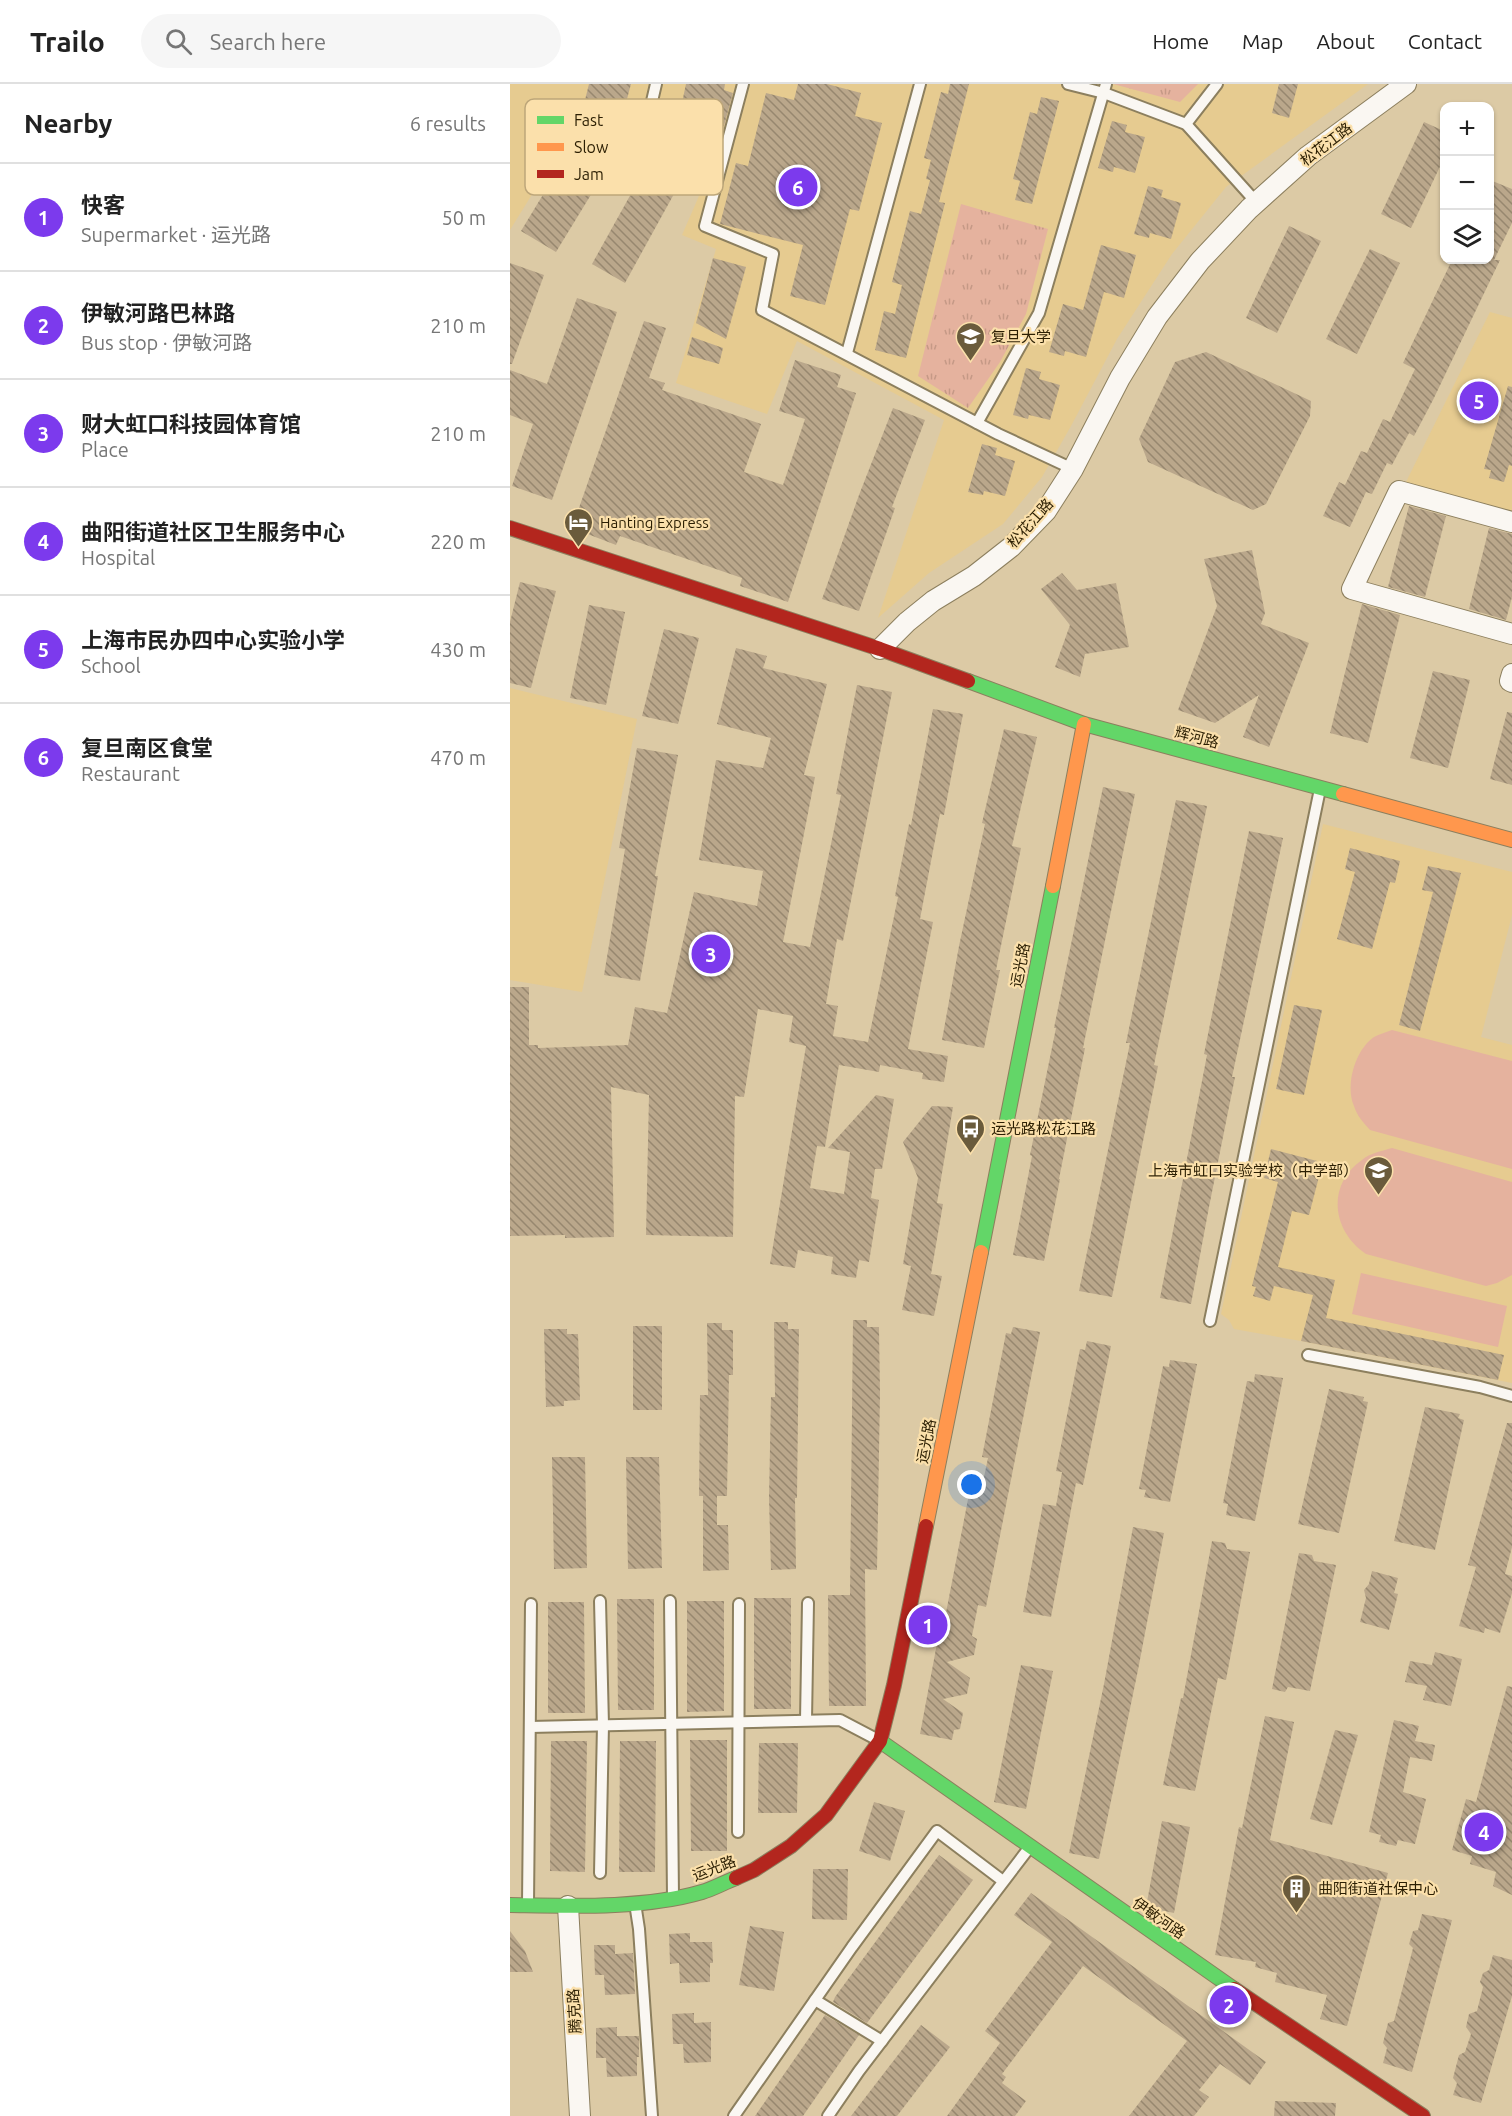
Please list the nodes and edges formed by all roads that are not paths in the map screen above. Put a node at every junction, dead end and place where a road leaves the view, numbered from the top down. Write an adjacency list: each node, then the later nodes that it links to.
1 (656, 84): 8 (lane)
2 (742, 84): 10 (lane)
3 (920, 84): 13 (lane)
4 (1068, 84): 7 (lane)
5 (1217, 84): 9 (lane)
6 (1406, 84): 12 (street, 松花江路)
7 (1105, 89): 9 (lane); 14 (lane)
8 (652, 99)
9 (1186, 124): 12 (lane)
10 (723, 157)
11 (713, 195): 13 (lane)
12 (1256, 202): 15 (street, 松花江路)
13 (847, 353): 14 (lane)
14 (977, 423): 15 (lane)
15 (1073, 469): 19 (street, 松花江路)
16 (1512, 522): 18 (street)
17 (510, 528): 19 (street)
18 (1512, 634)
19 (880, 649): 22 (street, 辉河路)
20 (1512, 674): 21 (street)
21 (1512, 682)
22 (1084, 724): 23 (street, 辉河路); 38 (street, 运光路)
23 (1320, 788): 24 (street, 辉河路); 25 (lane)
24 (1512, 840)
25 (1210, 1321)
26 (1308, 1355): 27 (lane)
27 (1512, 1396)
28 (600, 1601): 36 (lane)
29 (670, 1601): 35 (lane)
30 (531, 1604): 37 (lane)
31 (739, 1604): 34 (lane)
32 (808, 1604): 33 (lane)
33 (806, 1720): 34 (lane); 38 (lane)
34 (739, 1722): 35 (lane); 39 (lane)
35 (671, 1724): 36 (lane); 43 (lane)
36 (603, 1725): 37 (lane); 41 (lane)
37 (530, 1727): 46 (lane)
38 (880, 1741): 40 (street, 伊敏河路); 43 (street, 运光路)
39 (738, 1832)
40 (1029, 1848): 42 (lane); 54 (street, 伊敏河路)
41 (600, 1873)
42 (1004, 1881): 48 (lane); 49 (lane)
43 (673, 1897): 44 (street, 运光路)
44 (634, 1903): 47 (street, 运光路); 51 (lane)
45 (510, 1905): 46 (street, 运光路)
46 (528, 1905): 47 (street, 运光路)
47 (568, 1906): 50 (street, 腾克路)
48 (815, 2000): 49 (lane); 52 (lane)
49 (882, 2041): 53 (lane)
50 (580, 2116)
51 (652, 2116)
52 (734, 2116)
53 (828, 2116)
54 (1423, 2116)

